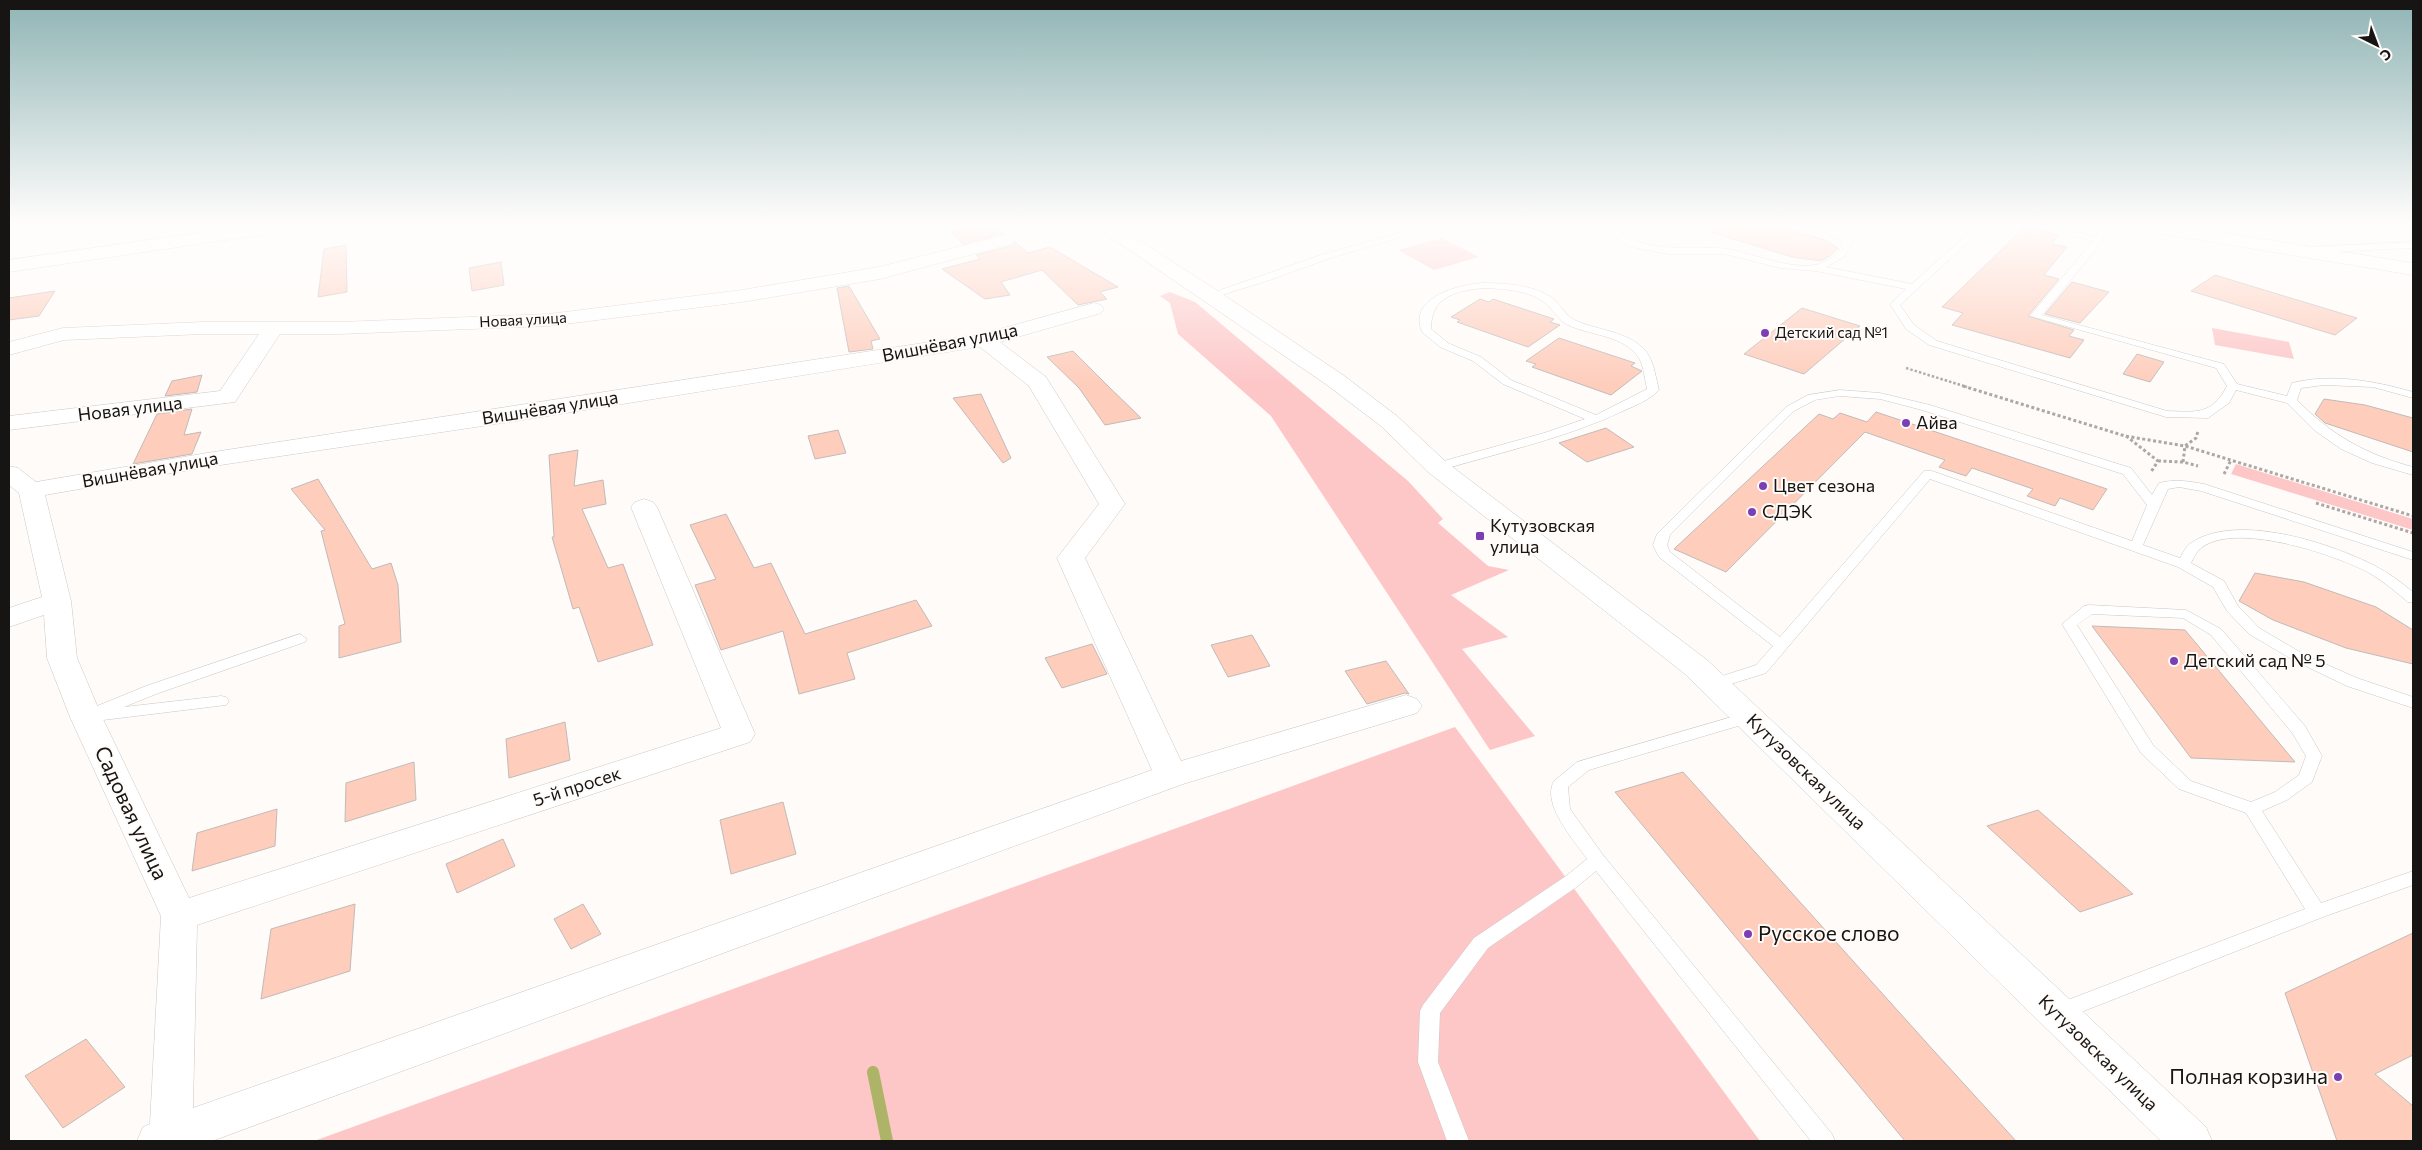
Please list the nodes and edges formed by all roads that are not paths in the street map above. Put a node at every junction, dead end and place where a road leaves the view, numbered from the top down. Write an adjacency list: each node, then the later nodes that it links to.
1 (846, 279): 10 (street, Новая улица)
2 (1186, 279): 8 (street, Кутузовская улица)
3 (1265, 279): 8 (lane)
4 (1870, 279): 7 (lane)
5 (1922, 279): 7 (lane)
6 (2066, 279): 13 (lane)
7 (1913, 287): 13 (lane)
8 (1211, 295): 18 (street, Кутузовская улица)
9 (1094, 309): 11 (street, Вишнёвая улица)
10 (274, 328): 12 (street, Новая улица); 17 (street, Новая улица)
11 (984, 340): 20 (street, Вишнёвая улица); 37 (street)
12 (9, 349)
13 (2232, 386): 15 (lane)
14 (2413, 395): 15 (lane)
15 (2291, 402): 19 (lane)
16 (1597, 420): 16 (lane); 18 (lane)
17 (9, 423)
18 (1436, 467): 31 (street, Кутузовская улица)
19 (2413, 471)
20 (20, 482): 27 (street, Садовая улица)
21 (2153, 505): 23 (lane); 24 (lane); 30 (lane)
22 (644, 507): 42 (street, 5-й просек)
23 (2136, 547): 25 (lane); 30 (lane)
24 (2413, 556)
25 (2183, 564): 26 (lane); 33 (lane)
26 (2413, 599)
27 (56, 600): 28 (street); 35 (street, Садовая улица)
28 (9, 618)
29 (300, 639): 35 (lane)
30 (1780, 644): 31 (lane)
31 (1715, 684): 36 (street, Кутузовская улица)
32 (221, 701): 35 (lane)
33 (2413, 702)
34 (1406, 706): 37 (street)
35 (86, 717): 42 (street, Садовая улица)
36 (1749, 717): 39 (lane); 43 (street, Кутузовская улица)
37 (1171, 776): 44 (street)
38 (2252, 809): 38 (lane); 41 (lane)
39 (1598, 860): 45 (lane); 46 (lane)
40 (2413, 878): 41 (lane)
41 (2317, 912): 43 (lane)
42 (179, 916): 44 (street, Садовая улица)
43 (2057, 1013): 47 (street, Кутузовская улица)
44 (168, 1140)
45 (1458, 1141)
46 (1824, 1141)
47 (2191, 1141)

